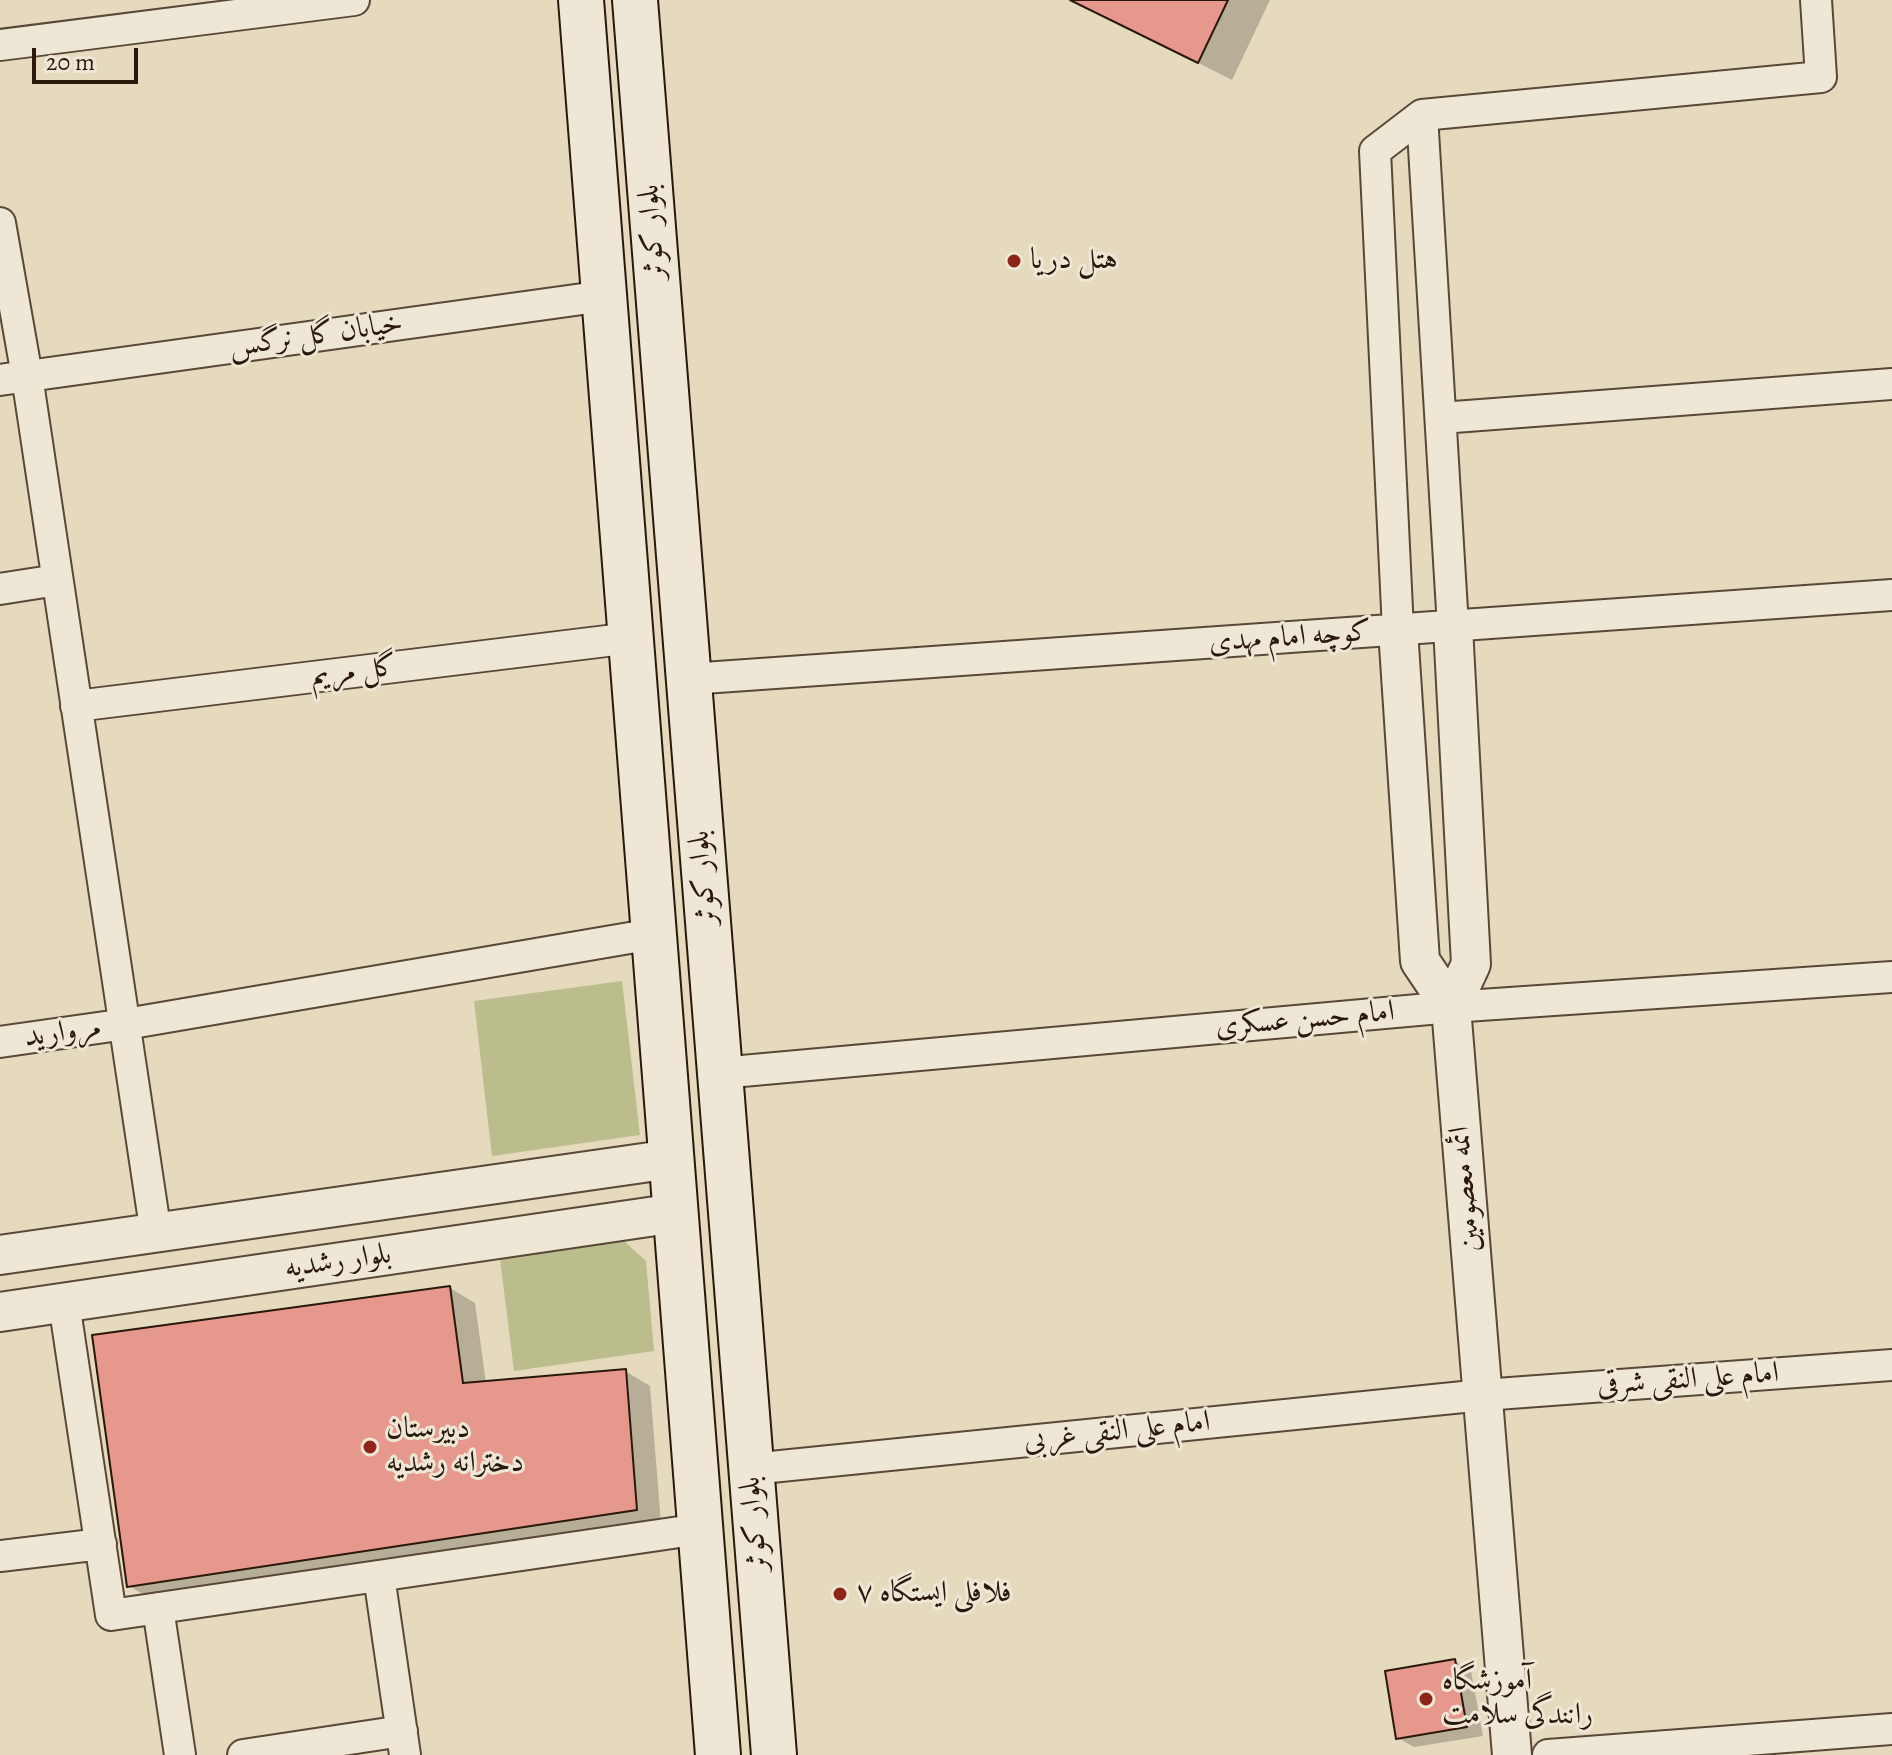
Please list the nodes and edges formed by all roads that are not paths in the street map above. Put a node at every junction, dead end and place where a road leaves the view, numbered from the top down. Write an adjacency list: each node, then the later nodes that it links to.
1 (354, 0): 5 (street)
2 (581, 0): 8 (main road, بلوار کوثر)
3 (635, 0): 18 (main road, بلوار کوثر)
4 (1816, 0): 6 (street)
5 (0, 45)
6 (1422, 115): 11 (street); 16 (street)
7 (0, 223): 9 (street)
8 (604, 296): 9 (street, خیابان گل نرگس); 17 (main road, بلوار کوثر)
9 (13, 378): 12 (street)
10 (1892, 384): 11 (street)
11 (1441, 418): 15 (street)
12 (57, 580): 13 (street); 19 (street)
13 (0, 589)
14 (1892, 595): 15 (street, کوچه امام مهدی)
15 (1453, 627): 16 (street, کوچه امام مهدی); 22 (street, ائمه معصومین)
16 (1398, 630): 18 (street, کوچه امام مهدی); 22 (street)
17 (631, 638): 19 (street, گل مریم); 20 (main road, بلوار کوثر)
18 (689, 679): 25 (main road, بلوار کوثر)
19 (76, 706): 23 (street)
20 (653, 934): 23 (street, مروارید); 26 (main road, بلوار کوثر)
21 (1892, 977): 22 (street, امام حسن عسکری)
22 (1451, 1007): 25 (street, امام حسن عسکری); 33 (street, ائمه معصومین)
23 (126, 1024): 24 (street, مروارید); 28 (street)
24 (0, 1042)
25 (720, 1073): 34 (main road, بلوار کوثر)
26 (671, 1159): 27 (main road, بلوار کوثر); 28 (street)
27 (676, 1213): 30 (street, بلوار رشدیه); 35 (main road, بلوار کوثر)
28 (156, 1234): 29 (street)
29 (0, 1255)
30 (64, 1303): 31 (street, بلوار رشدیه); 36 (street)
31 (0, 1312)
32 (1892, 1365): 33 (street, امام علی النقی شرقی)
33 (1483, 1395): 34 (street, امام علی النقی غربی); 46 (street, ائمه معصومین)
34 (751, 1469): 45 (main road, بلوار کوثر)
35 (700, 1529): 38 (street); 44 (main road, بلوار کوثر)
36 (101, 1544): 37 (street); 39 (street)
37 (0, 1556)
38 (379, 1576): 39 (street); 41 (street)
39 (158, 1608): 42 (street)
40 (1892, 1729): 47 (street)
41 (404, 1743): 43 (street)
42 (180, 1755)
43 (243, 1755)
44 (718, 1755)
45 (774, 1755)
46 (1512, 1755)
47 (1548, 1755)

